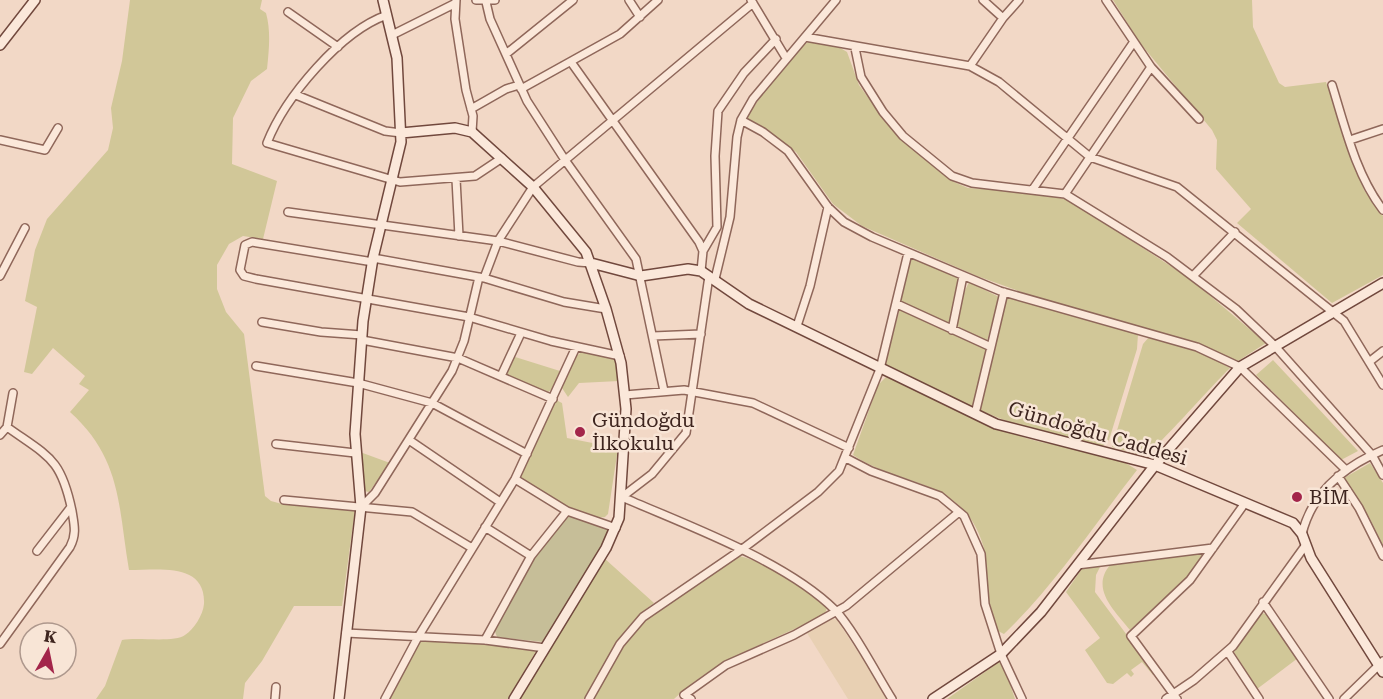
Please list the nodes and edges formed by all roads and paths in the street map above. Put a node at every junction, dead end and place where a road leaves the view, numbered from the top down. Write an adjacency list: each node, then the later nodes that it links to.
1 (35, 0): 23 (street)
2 (383, 0): 16 (street)
3 (476, 0): 14 (street)
4 (495, 0): 14 (street)
5 (573, 0): 26 (street)
6 (629, 0): 17 (street)
7 (658, 0): 17 (street)
8 (836, 0): 20 (street)
9 (982, 0): 18 (street)
10 (1019, 0): 18 (street)
11 (1106, 0): 22 (street)
12 (752, 1): 21 (street); 37 (street)
13 (455, 2): 19 (street); 34 (street)
14 (486, 2): 26 (street)
15 (288, 12): 24 (street)
16 (387, 15): 19 (street); 24 (street)
17 (640, 18): 28 (street)
18 (1003, 18): 29 (street)
19 (392, 35): 41 (street)
20 (805, 37): 25 (street); 27 (street)
21 (776, 39): 27 (street); 61 (street)
22 (1133, 43): 30 (street); 42 (street)
23 (0, 45)
24 (338, 47): 33 (street)
25 (855, 48): 29 (street); 51 (street)
26 (506, 54): 32 (street)
27 (786, 58): 36 (street)
28 (571, 62): 32 (street); 37 (street)
29 (970, 66): 42 (street)
30 (1151, 67): 35 (street); 45 (street)
31 (1332, 85): 44 (street)
32 (520, 87): 34 (street); 47 (street)
33 (296, 95): 41 (street); 49 (street)
34 (471, 109): 40 (street)
35 (1198, 119)
36 (741, 120): 53 (street); 65 (street)
37 (610, 121): 47 (street); 61 (street)
38 (58, 128): 43 (street)
39 (1383, 129): 44 (street)
40 (472, 132): 41 (street); 46 (street)
41 (401, 133): 49 (street)
42 (1068, 139): 45 (street); 51 (street)
43 (0, 140)
44 (1350, 140): 54 (street)
45 (1090, 157): 52 (street); 58 (street)
46 (502, 158): 48 (street); 50 (street)
47 (565, 160): 50 (street); 67 (street)
48 (456, 179): 49 (street); 59 (street)
49 (394, 181): 56 (street)
50 (533, 188): 60 (street); 64 (street)
51 (1033, 189): 52 (street)
52 (1065, 194): 69 (street)
53 (828, 207): 62 (street); 79 (street)
54 (1383, 210)
55 (288, 212): 56 (street)
56 (381, 227): 59 (street); 63 (street)
57 (25, 228): 66 (street)
58 (1235, 232): 69 (street); 76 (street)
59 (459, 236): 60 (street)
60 (498, 241): 64 (street); 70 (street)
61 (703, 251): 65 (street)
62 (908, 253): 68 (street); 74 (street)
63 (373, 260): 70 (street); 73 (street); 73 (street)
64 (591, 263): 67 (street); 75 (street)
65 (708, 275): 67 (street); 79 (street, Gündoğdu Caddesi); 82 (street)
66 (0, 276)
67 (641, 276): 83 (street)
68 (963, 276): 72 (street); 80 (street)
69 (1194, 276): 85 (street)
70 (482, 278): 75 (street); 77 (street)
71 (1383, 283): 76 (street)
72 (1004, 292): 87 (street); 93 (street)
73 (366, 300): 77 (street); 84 (street)
74 (897, 304): 80 (street); 94 (street)
75 (606, 309): 89 (street)
76 (1332, 312): 85 (street); 91 (street)
77 (469, 317): 81 (street); 90 (street)
78 (262, 322): 84 (street)
79 (797, 326): 94 (street, Gündoğdu Caddesi)
80 (952, 330): 87 (street)
81 (521, 333): 86 (street); 95 (street)
82 (701, 334): 83 (street); 99 (street)
83 (653, 336): 98 (street)
84 (362, 337): 90 (street); 96 (street)
85 (1274, 345): 93 (street); 113 (street)
86 (576, 347): 89 (street); 102 (street)
87 (992, 347): 104 (street)
88 (1383, 351): 91 (street)
89 (620, 356): 101 (street)
90 (458, 358): 95 (street); 103 (street)
91 (1369, 362): 97 (street)
92 (256, 366): 96 (street)
93 (1240, 367): 115 (street); 116 (street)
94 (880, 369): 104 (street, Gündoğdu Caddesi); 109 (street)
95 (501, 376): 102 (street)
96 (358, 383): 103 (street); 111 (street)
97 (1383, 385)
98 (664, 391): 99 (street); 101 (street)
99 (694, 391): 109 (street); 120 (street)
100 (13, 393): 105 (street)
101 (625, 395): 120 (street)
102 (553, 399): 112 (street)
103 (432, 403): 107 (street); 112 (street)
104 (975, 414): 115 (street, Gündoğdu Caddesi)
105 (7, 427): 106 (street); 124 (street)
106 (0, 435)
107 (409, 440): 122 (street); 125 (street)
108 (276, 444): 111 (street)
109 (849, 448): 114 (street)
110 (1383, 450): 113 (street)
111 (355, 453): 125 (street)
112 (527, 454): 119 (street)
113 (1372, 455): 116 (street); 117 (street)
114 (846, 458): 127 (street); 134 (street)
115 (1155, 465): 123 (street, Gündoğdu Caddesi); 138 (street)
116 (1345, 470): 118 (street)
117 (1383, 475)
118 (1338, 476): 130 (street); 137 (street)
119 (515, 479): 122 (street); 126 (street)
120 (622, 497): 129 (street); 134 (street)
121 (284, 500): 125 (street)
122 (500, 502): 128 (street)
123 (1245, 503): 130 (street, Gündoğdu Caddesi); 133 (street)
124 (71, 507): 135 (street); 144 (street)
125 (361, 507): 132 (street); 141 (street)
126 (567, 511): 129 (street); 136 (street)
127 (959, 512): 140 (street); 147 (street)
128 (485, 527): 132 (street); 136 (street)
129 (616, 528): 145 (street)
130 (1302, 534): 131 (street)
131 (1305, 546): 139 (street); 148 (street)
132 (472, 548): 142 (street)
133 (1213, 548): 138 (street); 150 (street)
134 (741, 549): 140 (street); 156 (street)
135 (37, 551)
136 (531, 556): 143 (street)
137 (1383, 556)
138 (1077, 565): 147 (street)
139 (1263, 602): 146 (street); 163 (street)
140 (837, 612): 151 (street); 158 (street)
141 (346, 633): 142 (street); 153 (street)
142 (418, 637): 143 (street); 154 (street)
143 (485, 640): 145 (street)
144 (0, 644)
145 (545, 648): 155 (street)
146 (1228, 652): 150 (street); 162 (street)
147 (1001, 654): 159 (street); 160 (street)
148 (1381, 666): 164 (street)
149 (276, 687): 152 (street)
150 (1175, 696): 161 (street)
151 (682, 697): 157 (street)
152 (275, 699)
153 (339, 699)
154 (386, 699)
155 (514, 699)
156 (589, 699)
157 (691, 699)
158 (892, 699)
159 (933, 699)
160 (1022, 699)
161 (1166, 699)
162 (1259, 699)
163 (1329, 699)
164 (1344, 699)

